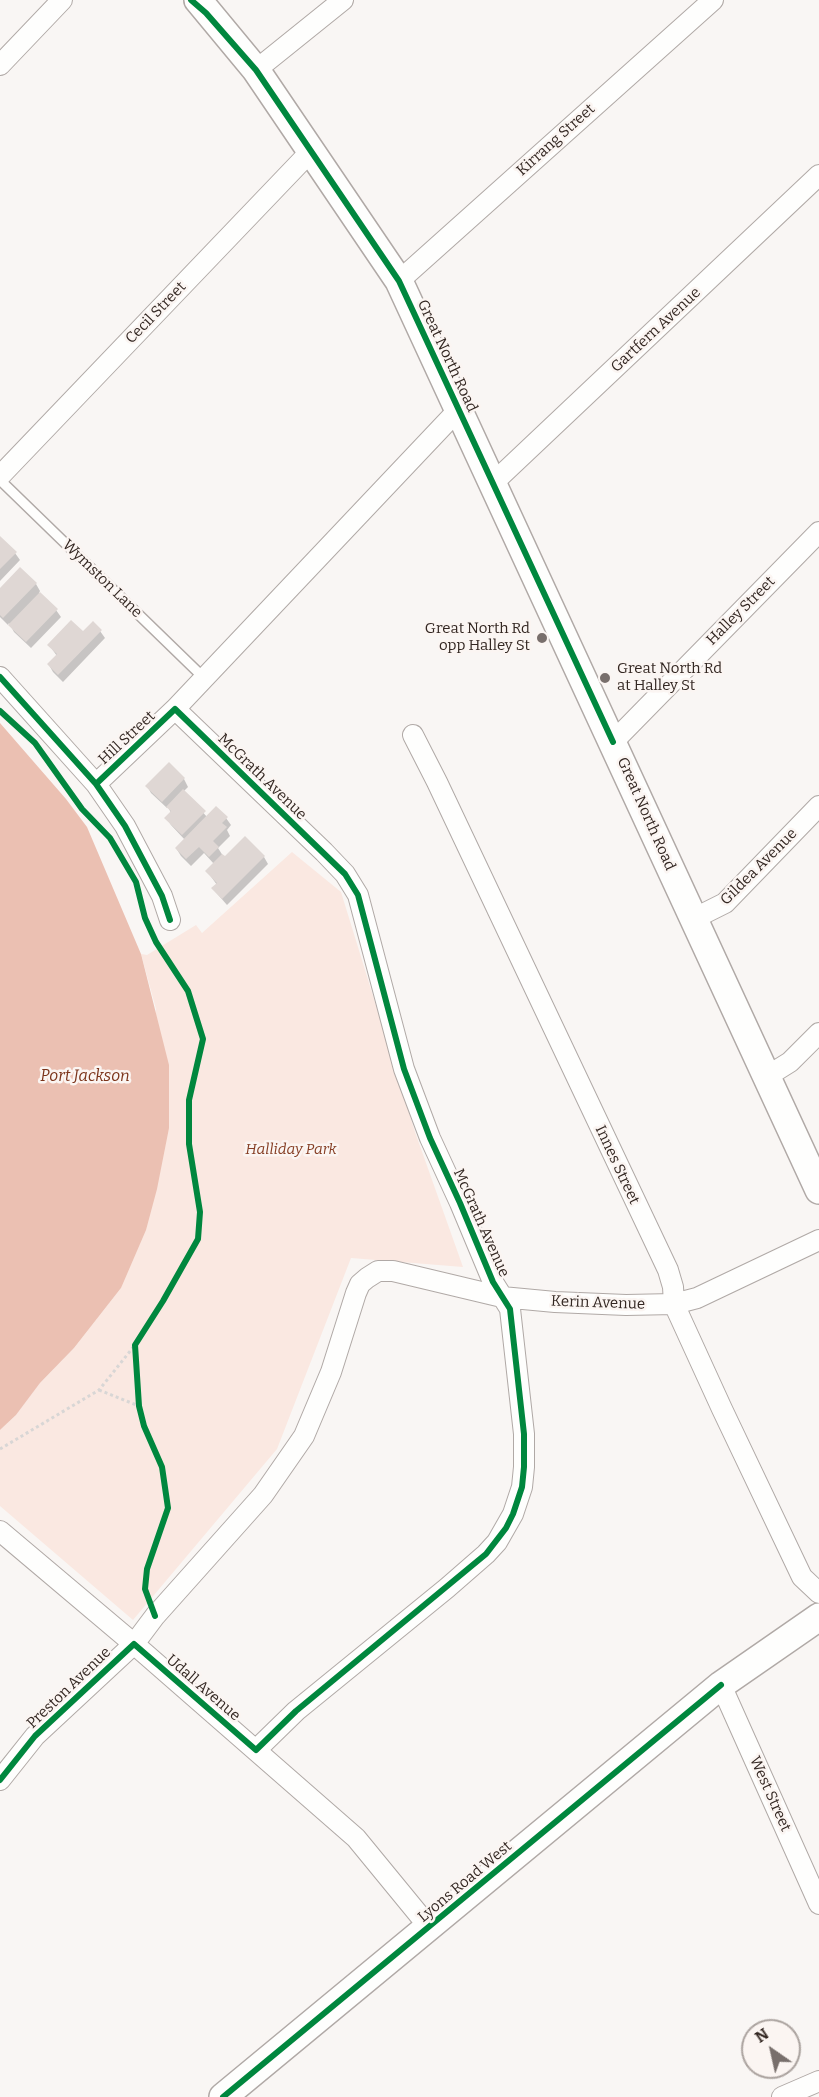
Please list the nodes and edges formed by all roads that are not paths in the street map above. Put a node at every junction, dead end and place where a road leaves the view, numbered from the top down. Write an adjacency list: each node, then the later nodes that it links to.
1 (62, 0): 5 (street)
2 (343, 0): 6 (street)
3 (713, 0): 9 (street, Kirrang Street)
4 (198, 4): 6 (main road, Great North Road)
5 (0, 64)
6 (256, 70): 7 (main road, Great North Road)
7 (312, 150): 9 (main road, Great North Road); 11 (street, Cecil Street)
8 (819, 175): 12 (street, Gartfern Avenue)
9 (399, 281): 10 (main road, Great North Road)
10 (459, 409): 12 (main road, Great North Road); 15 (street, Hill Street)
11 (2, 472): 15 (lane, Wymston Lane)
12 (493, 483): 18 (main road, Great North Road)
13 (819, 532): 18 (street, Halley Street)
14 (0, 677): 19 (street)
15 (204, 678): 16 (street, Hill Street)
16 (175, 709): 19 (street, Hill Street); 28 (street, McGrath Avenue)
17 (413, 735): 29 (street, Innes Street)
18 (613, 742): 21 (main road, Great North Road)
19 (96, 784): 22 (street)
20 (819, 806): 21 (street, Gildea Avenue)
21 (693, 919): 24 (main road, Great North Road)
22 (170, 920)
23 (819, 1033): 24 (street)
24 (766, 1077): 25 (main road, Great North Road)
25 (819, 1190)
26 (819, 1240): 29 (street, Kerin Avenue)
27 (367, 1278): 28 (street, Kerin Avenue); 33 (street, Preston Avenue)
28 (502, 1297): 29 (street, Kerin Avenue); 35 (street, McGrath Avenue)
29 (674, 1304): 31 (street, Innes Street)
30 (0, 1531): 33 (street, Udall Avenue)
31 (819, 1593)
32 (819, 1617): 34 (main road, Lyons Road West)
33 (134, 1644): 35 (street, Udall Avenue); 36 (street, Preston Avenue)
34 (721, 1685): 37 (street, West Street); 38 (main road, Lyons Road West)
35 (256, 1750): 38 (street, Udall Avenue)
36 (0, 1780)
37 (819, 1904)
38 (429, 1927): 40 (main road, Lyons Road West)
39 (819, 2081): 41 (street)
40 (223, 2097)
41 (782, 2097)

